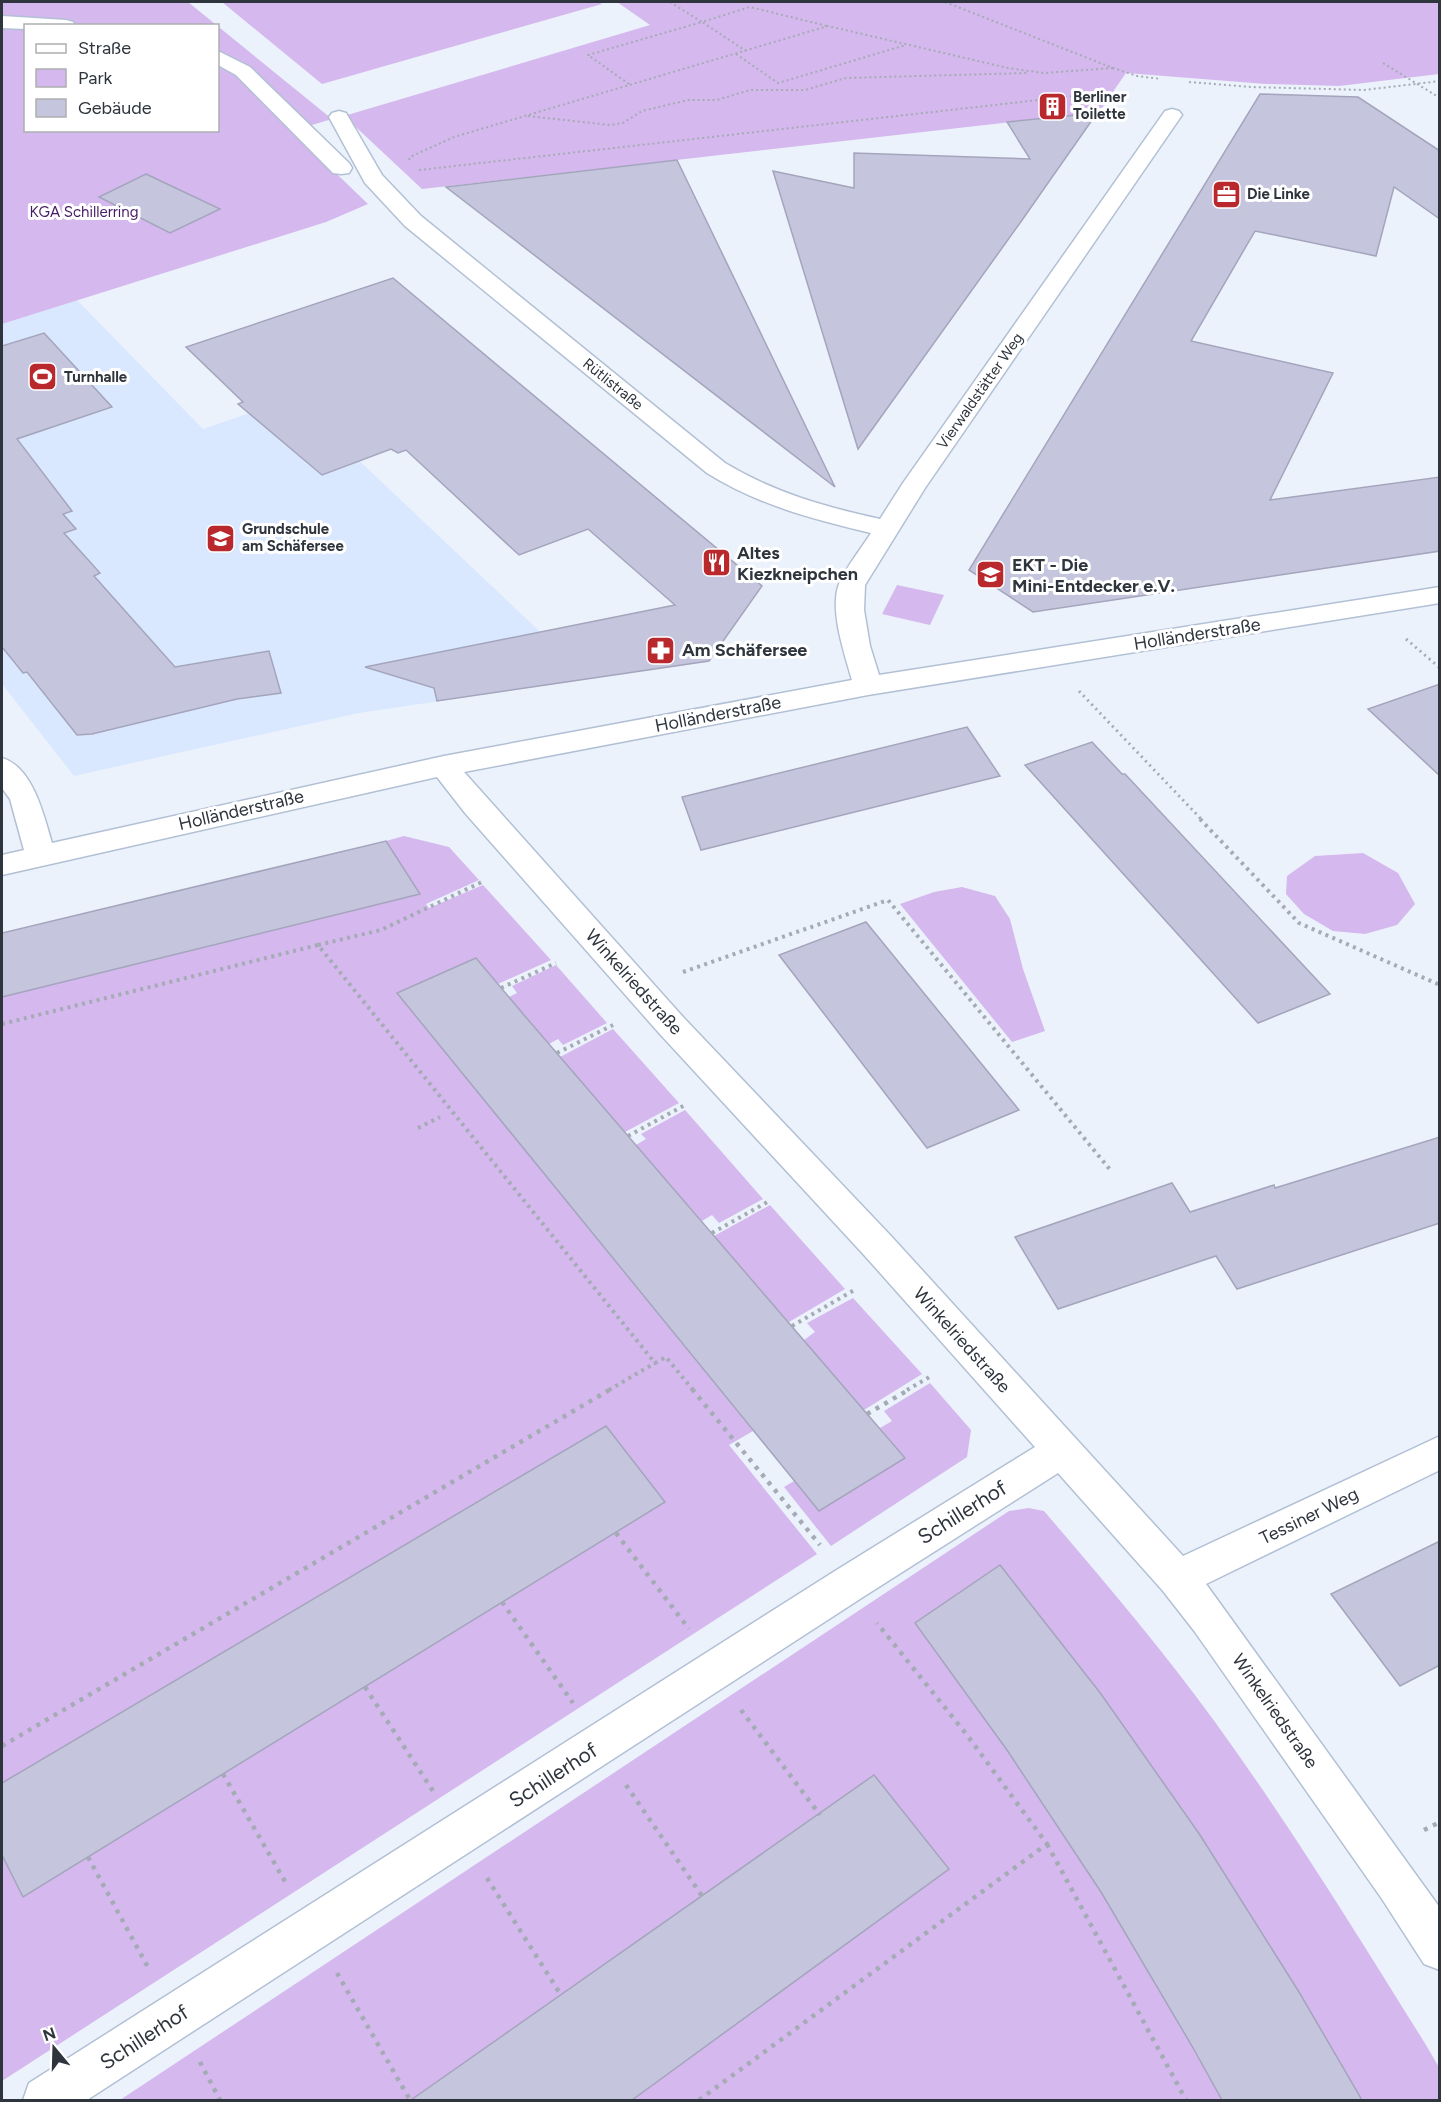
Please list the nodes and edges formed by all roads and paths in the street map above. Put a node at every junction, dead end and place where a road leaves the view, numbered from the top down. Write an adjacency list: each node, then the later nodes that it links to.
1 (670, 2): 4 (path)
2 (945, 2): 12 (path)
3 (2, 22): 5 (street)
4 (702, 22): 6 (path); 8 (path); 18 (path)
5 (34, 24)
6 (828, 26): 7 (path); 8 (path)
7 (906, 45): 9 (path); 13 (path)
8 (746, 51): 9 (path)
9 (735, 54): 18 (path)
10 (219, 58): 25 (street)
11 (1383, 63): 17 (path)
12 (1113, 68): 13 (path); 14 (path)
13 (1043, 73): 22 (path)
14 (1172, 80)
15 (1184, 81): 17 (path)
16 (1440, 81): 17 (path)
17 (1417, 83): 20 (path)
18 (630, 85): 22 (path)
19 (1122, 96): 26 (path)
20 (1440, 98)
21 (1172, 115): 27 (street, Vierwaldstätter Weg)
22 (526, 116): 24 (path)
23 (339, 117): 27 (street, Rütlistraße)
24 (407, 164)
25 (341, 168)
26 (417, 170)
27 (887, 529): 31 (street, Vierwaldstätter Weg)
28 (1440, 595): 31 (street, Holländerstraße)
29 (1406, 638): 30 (path)
30 (1440, 668)
31 (868, 686): 33 (street, Holländerstraße)
32 (1078, 690): 41 (path)
33 (444, 766): 35 (street, Holländerstraße); 58 (street, Winkelriedstraße)
34 (2, 768): 35 (street)
35 (41, 856): 36 (street, Holländerstraße)
36 (2, 864)
37 (489, 879): 38 (path)
38 (318, 945): 44 (path); 55 (path)
39 (562, 960): 42 (path)
40 (675, 975): 50 (path)
41 (1440, 985)
42 (501, 988)
43 (619, 1022): 45 (path)
44 (2, 1024)
45 (557, 1053)
46 (691, 1102): 49 (path)
47 (440, 1117): 48 (path)
48 (418, 1128)
49 (628, 1136)
50 (1112, 1172)
51 (777, 1197): 52 (path)
52 (712, 1233)
53 (859, 1287): 54 (path)
54 (792, 1326)
55 (655, 1363): 61 (path); 69 (path)
56 (937, 1372): 57 (path)
57 (867, 1414)
58 (1061, 1451): 62 (street, Winkelriedstraße); 86 (street, Schillerhof)
59 (1440, 1452): 62 (street, Tessiner Weg)
60 (616, 1533): 65 (path)
61 (821, 1546)
62 (1177, 1578): 81 (street, Winkelriedstraße)
63 (502, 1602): 68 (path)
64 (875, 1620): 76 (path)
65 (696, 1639)
66 (365, 1687): 72 (path)
67 (735, 1702): 73 (path)
68 (580, 1713)
69 (2, 1746)
70 (223, 1774): 79 (path)
71 (620, 1776): 80 (path)
72 (433, 1792)
73 (820, 1815)
74 (1440, 1822): 75 (path)
75 (1424, 1830)
76 (1047, 1844): 89 (path); 90 (path)
77 (88, 1857): 83 (path)
78 (482, 1869): 84 (path)
79 (289, 1888)
80 (702, 1896)
81 (1440, 1948)
82 (334, 1969): 88 (path)
83 (153, 1977)
84 (561, 1995)
85 (198, 2058): 87 (path)
86 (46, 2100)
87 (220, 2100)
88 (410, 2100)
89 (699, 2100)
90 (1186, 2100)

